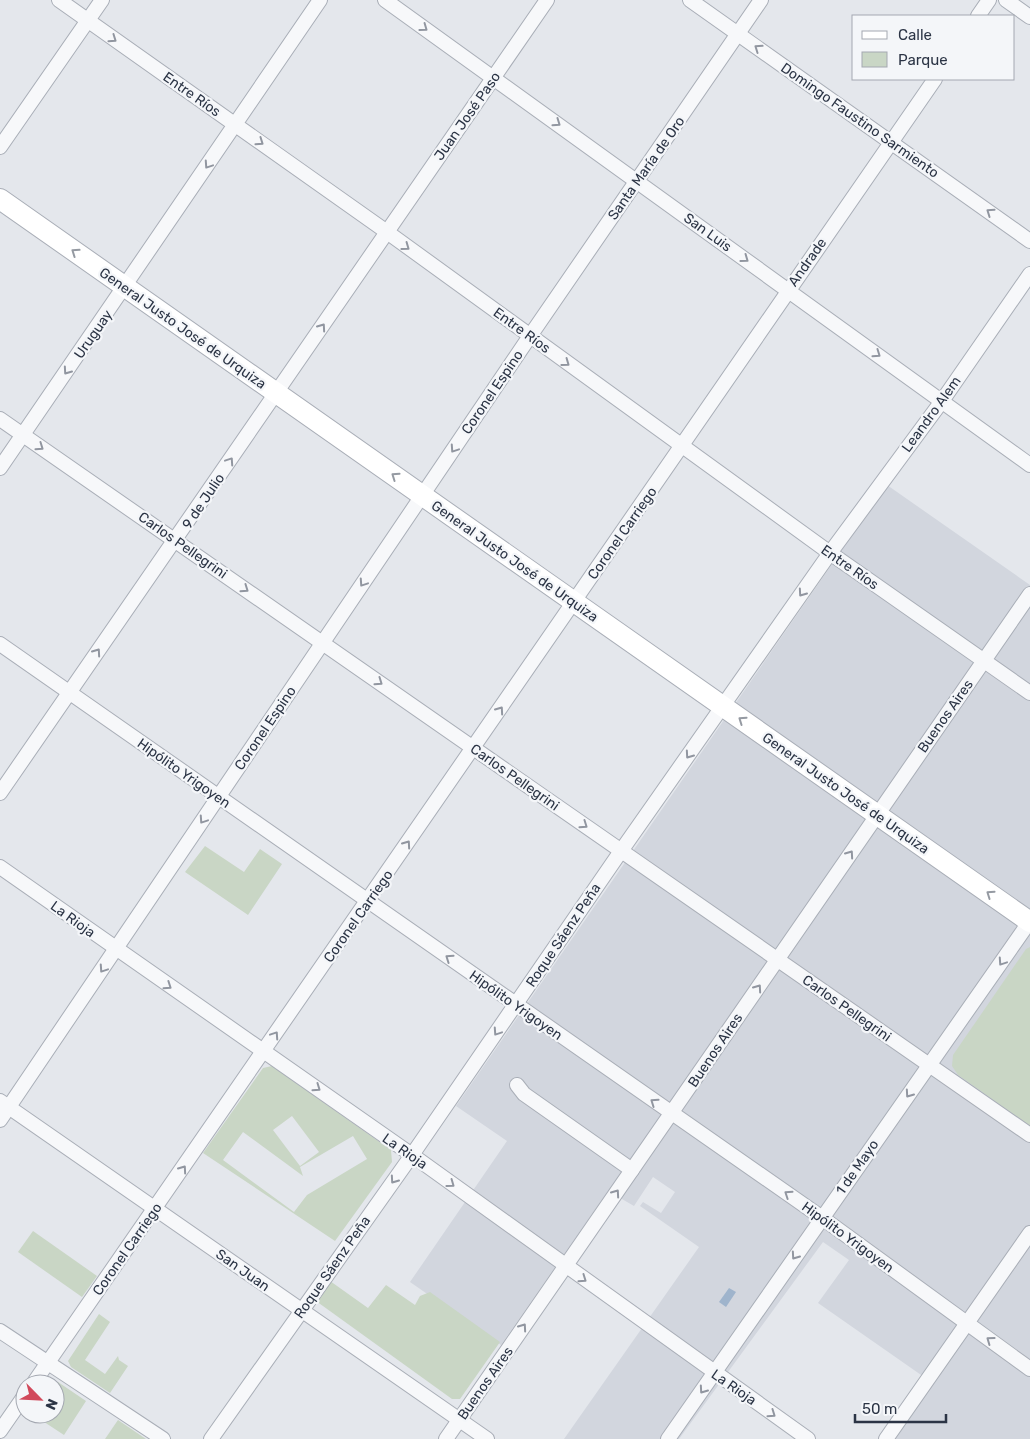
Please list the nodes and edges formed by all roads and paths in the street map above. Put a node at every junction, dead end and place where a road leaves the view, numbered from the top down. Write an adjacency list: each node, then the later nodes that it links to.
1 (59, 0): 12 (street, Entre Ríos)
2 (102, 0): 12 (street)
3 (320, 0): 16 (street, Uruguay)
4 (385, 0): 14 (street, San Luis, one-way to 14)
5 (547, 0): 14 (street, Juan José Paso)
6 (690, 0): 13 (street, Domingo Faustino Sarmiento)
7 (761, 0): 13 (street, Santa María de Oro)
8 (989, 0): 10 (street)
9 (1006, 0): 11 (street)
10 (979, 15)
11 (1030, 17)
12 (88, 21): 16 (street, Entre Ríos, one-way to 16); 18 (street)
13 (738, 34): 17 (street, Domingo Faustino Sarmiento, one-way to 13); 19 (street, Santa María de Oro)
14 (494, 78): 19 (street, San Luis, one-way to 19); 21 (street, Juan José Paso)
15 (934, 80): 17 (street, Andrade)
16 (235, 124): 21 (street, Entre Ríos, one-way to 21); 24 (street, Uruguay, one-way to 24)
17 (891, 142): 22 (street, Domingo Faustino Sarmiento, one-way to 17); 25 (street, Andrade)
18 (0, 147)
19 (638, 180): 25 (street, San Luis, one-way to 25); 26 (street, Santa María de Oro)
20 (0, 199): 24 (street, General Justo José de Urquiza, one-way to 20)
21 (387, 232): 26 (street, Entre Ríos, one-way to 26); 27 (street, 9 de Julio, one-way to 21)
22 (1030, 240)
23 (1030, 274): 28 (street, Leandro Alem)
24 (125, 287): 27 (street, General Justo José de Urquiza); 30 (street, Uruguay, one-way to 30)
25 (787, 291): 28 (street, San Luis, one-way to 28); 31 (street, Andrade)
26 (530, 336): 31 (street, Entre Ríos, one-way to 31); 34 (street, Coronel Espino, one-way to 34)
27 (276, 393): 34 (street, General Justo José de Urquiza, one-way to 27); 35 (street, 9 de Julio, one-way to 27)
28 (942, 401): 32 (street, San Luis); 36 (street, Leandro Alem)
29 (0, 419): 30 (street, Carlos Pellegrini)
30 (23, 435): 33 (street, Uruguay); 35 (street, Carlos Pellegrini, one-way to 35)
31 (681, 446): 36 (street, Entre Ríos); 38 (street, Coronel Carriego)
32 (1030, 465)
33 (0, 468)
34 (422, 495): 38 (street, General Justo José de Urquiza); 39 (street, Coronel Espino, one-way to 39)
35 (176, 540): 39 (street, Carlos Pellegrini, one-way to 39); 42 (street, 9 de Julio, one-way to 35)
36 (830, 553): 41 (street, Entre Ríos); 44 (street, Roque Sáenz Peña, one-way to 44)
37 (1030, 594): 41 (street, Buenos Aires)
38 (574, 602): 44 (street, General Justo José de Urquiza); 45 (street, Coronel Carriego, one-way to 38)
39 (322, 643): 45 (street, Carlos Pellegrini, one-way to 45); 47 (street, Coronel Espino)
40 (0, 644): 42 (street, Hipólito Yrigoyen)
41 (984, 660): 43 (street, Entre Ríos); 48 (street, Buenos Aires)
42 (69, 692): 46 (street, 9 de Julio); 47 (street, Hipólito Yrigoyen)
43 (1030, 694)
44 (723, 707): 48 (street, General Justo José de Urquiza, one-way to 44); 49 (street, Roque Sáenz Peña, one-way to 49)
45 (473, 748): 49 (street, Carlos Pellegrini, one-way to 49); 51 (street, Coronel Carriego, one-way to 45)
46 (0, 793)
47 (218, 798): 51 (street, Hipólito Yrigoyen); 53 (street, Coronel Espino, one-way to 53)
48 (877, 815): 52 (street, General Justo José de Urquiza, one-way to 48); 54 (street, Buenos Aires, one-way to 48)
49 (621, 851): 54 (street, Carlos Pellegrini); 55 (street, Roque Sáenz Peña)
50 (0, 867): 53 (street, La Rioja)
51 (368, 900): 55 (street, Hipólito Yrigoyen, one-way to 51); 56 (street, Coronel Carriego, one-way to 51)
52 (1030, 922): 57 (street, 1 de Mayo, one-way to 57)
53 (116, 950): 56 (street, La Rioja, one-way to 56); 59 (street, Coronel Espino, one-way to 59)
54 (777, 960): 57 (street, Carlos Pellegrini); 60 (street, Buenos Aires, one-way to 54)
55 (515, 1006): 60 (street, Hipólito Yrigoyen, one-way to 55); 63 (street, Roque Sáenz Peña, one-way to 63)
56 (264, 1052): 63 (street, La Rioja, one-way to 63); 65 (street, Coronel Carriego, one-way to 56)
57 (929, 1065): 62 (street, Carlos Pellegrini); 66 (street, 1 de Mayo, one-way to 66)
58 (518, 1085): 64 (street)
59 (4, 1104): 61 (street, Coronel Espino); 65 (street, San Juan)
60 (671, 1114): 64 (street, Buenos Aires); 66 (street, Hipólito Yrigoyen, one-way to 60)
61 (0, 1120)
62 (1030, 1135)
63 (412, 1155): 68 (street, La Rioja, one-way to 68); 69 (street, Roque Sáenz Peña, one-way to 69)
64 (632, 1170): 68 (street, Buenos Aires, one-way to 64)
65 (155, 1209): 69 (street, San Juan); 72 (street, Coronel Carriego)
66 (821, 1217): 70 (street, Hipólito Yrigoyen); 74 (street, 1 de Mayo, one-way to 74)
67 (1030, 1233): 70 (street)
68 (565, 1267): 74 (street, La Rioja, one-way to 74); 77 (street, Buenos Aires, one-way to 68)
69 (302, 1311): 77 (street, San Juan); 80 (street, Roque Sáenz Peña)
70 (967, 1323): 73 (street, Hipólito Yrigoyen, one-way to 70); 85 (street)
71 (0, 1331): 72 (street)
72 (48, 1363): 75 (street, Coronel Carriego); 79 (street)
73 (1030, 1369)
74 (714, 1373): 83 (street, 1 de Mayo, one-way to 83); 84 (street, La Rioja, one-way to 84)
75 (40, 1374)
76 (15, 1409): 78 (street)
77 (459, 1420): 81 (street, Buenos Aires); 82 (street, San Juan)
78 (0, 1431)
79 (164, 1439)
80 (211, 1439)
81 (446, 1439)
82 (487, 1439)
83 (668, 1439)
84 (808, 1439)
85 (886, 1439)

